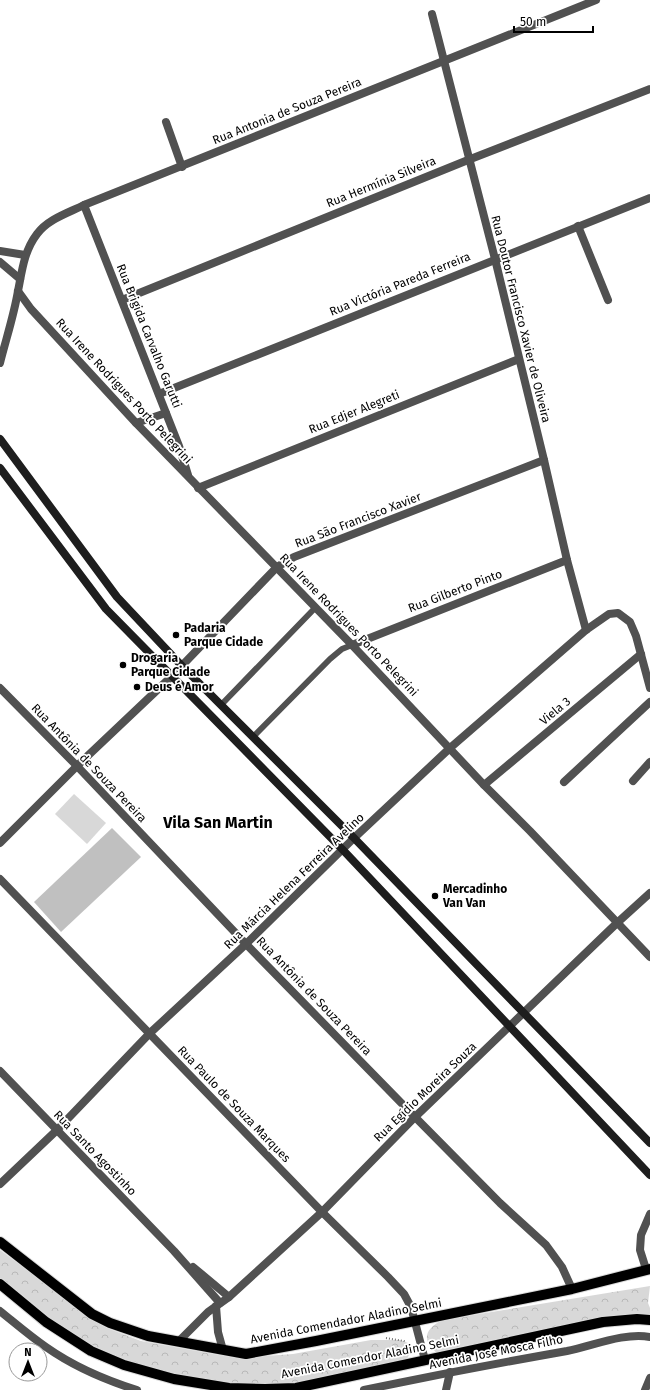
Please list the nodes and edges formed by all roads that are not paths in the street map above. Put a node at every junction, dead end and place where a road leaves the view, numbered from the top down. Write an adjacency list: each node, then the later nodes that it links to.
1 (596, 0): 3 (street, Rua Antonia de Souza Pereira)
2 (432, 14): 3 (street, Rua Doutor Francisco Xavier de Oliveira)
3 (444, 61): 6 (street, Rua Doutor Francisco Xavier de Oliveira); 7 (street, Rua Antonia de Souza Pereira)
4 (650, 90): 6 (street, Rua Hermínia Silveira)
5 (166, 122): 7 (street)
6 (468, 160): 13 (street, Rua Doutor Francisco Xavier de Oliveira); 17 (street, Rua Hermínia Silveira)
7 (182, 167): 9 (street, Rua Antonia de Souza Pereira)
8 (650, 198): 10 (street, Rua Victória Pareda Ferreira)
9 (84, 205): 12 (street, Rua Antonia de Souza Pereira); 17 (street, Rua Brigida Carvalho Garutti)
10 (578, 226): 13 (street, Rua Victória Pareda Ferreira); 18 (street)
11 (0, 251): 12 (street)
12 (26, 255): 15 (street, Rua Antonia de Souza Pereira)
13 (495, 259): 21 (street, Rua Doutor Francisco Xavier de Oliveira); 23 (street, Rua Victória Pareda Ferreira)
14 (0, 262): 15 (street)
15 (20, 279): 16 (street)
16 (18, 291): 19 (street, Rua Irene Rodrigues Porto Pelegrini); 20 (street)
17 (122, 300): 23 (street, Rua Brigida Carvalho Garutti)
18 (608, 300)
19 (31, 309): 20 (street); 25 (street, Rua Irene Rodrigues Porto Pelegrini)
20 (14, 310): 22 (street)
21 (519, 359): 27 (street, Rua Doutor Francisco Xavier de Oliveira); 30 (street, Rua Edjer Alegreti)
22 (0, 363)
23 (159, 394): 24 (street, Rua Brigida Carvalho Garutti)
24 (166, 413): 25 (street); 29 (street, Rua Brigida Carvalho Garutti)
25 (136, 423): 29 (street, Rua Irene Rodrigues Porto Pelegrini)
26 (0, 439): 37 (main road)
27 (544, 460): 31 (street, Rua Doutor Francisco Xavier de Oliveira); 32 (street, Rua São Francisco Xavier)
28 (0, 468): 38 (main road)
29 (189, 478): 30 (street, Rua Irene Rodrigues Porto Pelegrini)
30 (198, 488): 32 (street, Rua Irene Rodrigues Porto Pelegrini)
31 (567, 560): 34 (street, Rua Doutor Francisco Xavier de Oliveira); 35 (street, Rua Gilberto Pinto)
32 (277, 568): 33 (street, Rua Irene Rodrigues Porto Pelegrini); 37 (street, Rua São Francisco Xavier)
33 (315, 608): 35 (street, Rua Irene Rodrigues Porto Pelegrini); 42 (lane)
34 (586, 630): 36 (street, Rua Márcia Helena Ferreira Avelino); 44 (street, Rua Márcia Helena Ferreira Avelino)
35 (352, 645): 43 (lane); 44 (street, Rua Irene Rodrigues Porto Pelegrini)
36 (641, 654): 40 (street); 49 (street, Viela 3)
37 (182, 666): 38 (street, Rua São Francisco Xavier); 42 (main road)
38 (172, 676): 46 (street, Rua São Francisco Xavier); 52 (main road)
39 (0, 688): 46 (street, Rua Antônia de Souza Pereira)
40 (650, 688)
41 (650, 702): 48 (street)
42 (221, 704): 43 (main road)
43 (253, 737): 50 (main road)
44 (450, 748): 49 (street, Rua Irene Rodrigues Porto Pelegrini); 50 (street, Rua Márcia Helena Ferreira Avelino)
45 (650, 762): 47 (street)
46 (77, 766): 51 (street, Rua São Francisco Xavier); 56 (street, Rua Antônia de Souza Pereira)
47 (633, 781)
48 (564, 782)
49 (484, 785): 55 (street, Rua Irene Rodrigues Porto Pelegrini)
50 (354, 838): 52 (street, Rua Márcia Helena Ferreira Avelino); 58 (main road)
51 (0, 843)
52 (343, 850): 56 (street, Rua Márcia Helena Ferreira Avelino); 59 (main road)
53 (0, 879): 60 (street, Rua Paulo de Souza Marques)
54 (650, 893): 55 (street, Rua Egídio Moreira Souza)
55 (617, 923): 57 (street, Rua Irene Rodrigues Porto Pelegrini); 58 (street, Rua Egídio Moreira Souza)
56 (246, 944): 60 (street, Rua Márcia Helena Ferreira Avelino); 62 (street, Rua Antônia de Souza Pereira)
57 (650, 957)
58 (524, 1014): 59 (street, Rua Egídio Moreira Souza); 64 (main road)
59 (510, 1026): 62 (street, Rua Egídio Moreira Souza); 65 (main road)
60 (150, 1034): 63 (street, Rua Márcia Helena Ferreira Avelino); 67 (street, Rua Paulo de Souza Marques)
61 (0, 1071): 63 (street, Rua Santo Agostinho)
62 (415, 1117): 67 (street, Rua Egídio Moreira Souza); 73 (street, Rua Antônia de Souza Pereira)
63 (57, 1130): 66 (street, Rua Márcia Helena Ferreira Avelino); 70 (street, Rua Santo Agostinho)
64 (650, 1143)
65 (650, 1175)
66 (0, 1184)
67 (322, 1212): 74 (street, Rua Egídio Moreira Souza); 78 (street, Rua Paulo de Souza Marques)
68 (650, 1214): 71 (street)
69 (0, 1242): 80 (main road, Avenida Comendador Aladino Selmi)
70 (174, 1251): 74 (street, Rua Santo Agostinho); 75 (street, Rua Santo Agostinho)
71 (648, 1269): 73 (main road, Avenida Comendador Aladino Selmi)
72 (0, 1284): 82 (main road, Avenida Comendor Aladino Selmi)
73 (572, 1289): 78 (main road, Avenida Comendador Aladino Selmi)
74 (229, 1297): 75 (street, Rua Egídio Moreira Souza)
75 (218, 1305): 80 (street, Rua Egídio Moreira Souza); 81 (street)
76 (0, 1311): 85 (street)
77 (650, 1320): 82 (main road, Avenida Comendor Aladino Selmi)
78 (414, 1321): 81 (main road, Avenida Comendador Aladino Selmi); 82 (street, Rua Paulo de Souza Marques)
79 (650, 1337): 83 (street, Avenida José Mosca Filho)
80 (179, 1341): 81 (main road, Avenida Comendador Aladino Selmi)
81 (223, 1350)
82 (425, 1360)
83 (450, 1372): 87 (street, Avenida José Mosca Filho); 88 (street)
84 (650, 1378): 89 (street)
85 (113, 1386): 86 (street)
86 (137, 1390)
87 (364, 1390)
88 (446, 1390)
89 (645, 1390)

